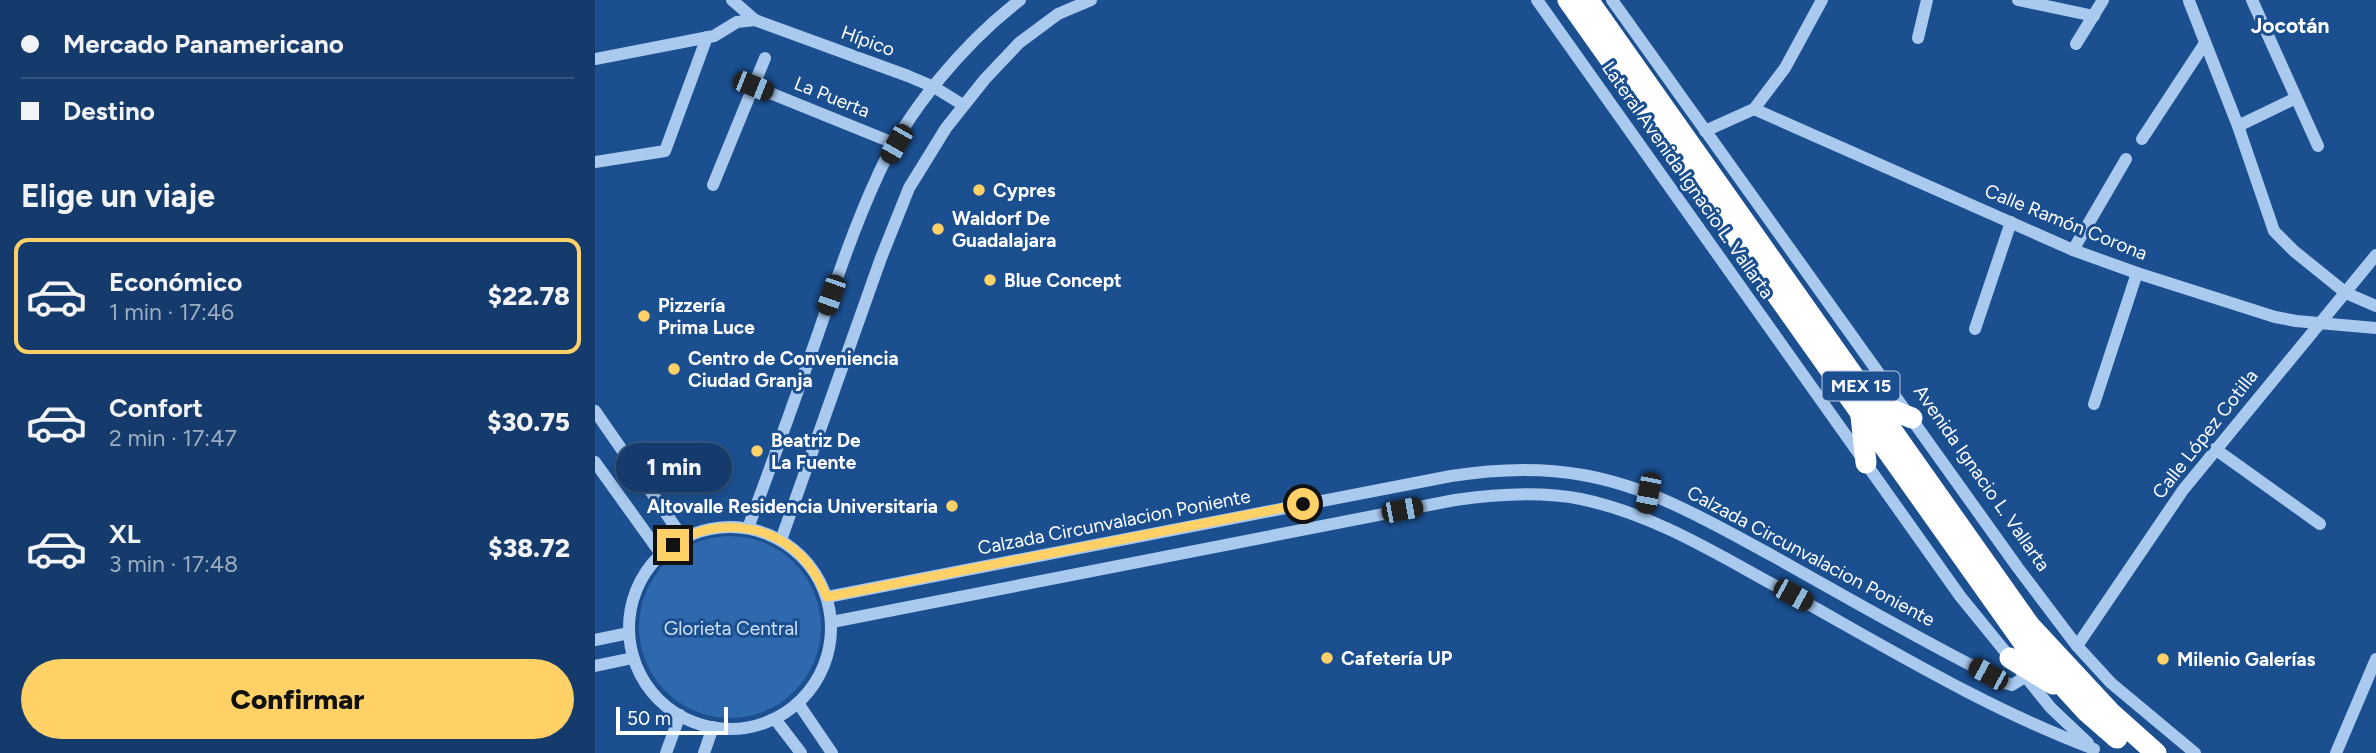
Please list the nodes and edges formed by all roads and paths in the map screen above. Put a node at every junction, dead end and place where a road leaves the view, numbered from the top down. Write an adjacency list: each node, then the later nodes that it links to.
1 (732, 0): 15 (street, Hípico)
2 (1020, 0): 23 (street)
3 (1089, 0): 25 (street)
4 (1537, 0): 50 (street, Lateral Avenida Ignacio L. Vallarta)
5 (1568, 0): 45 (highway, MEX 15)
6 (1588, 0): 45 (highway, MEX 15)
7 (1612, 0): 28 (street, Avenida Ignacio L. Vallarta)
8 (1822, 0): 26 (street)
9 (1927, 0): 17 (street)
10 (2018, 0): 14 (street)
11 (2103, 0): 14 (street)
12 (2252, 0): 24 (street)
13 (2189, 1): 18 (street)
14 (2094, 16): 19 (street)
15 (755, 20): 16 (street); 23 (street, Hípico)
16 (708, 37): 21 (street); 33 (street)
17 (1918, 38)
18 (2205, 43): 27 (street); 29 (street)
19 (2076, 44)
20 (765, 58): 22 (street)
21 (595, 59)
22 (753, 86): 30 (street, La Puerta); 34 (street)
23 (934, 87): 25 (street, Hípico); 30 (street)
24 (2296, 98): 27 (street); 31 (street)
25 (963, 105): 56 (street)
26 (1755, 109): 28 (street); 35 (street, Calle Ramón Corona)
27 (2238, 126): 39 (street)
28 (1705, 131): 47 (street, Avenida Ignacio L. Vallarta)
29 (2142, 139)
30 (896, 144): 54 (street)
31 (2318, 146)
32 (2126, 159): 36 (street)
33 (595, 163)
34 (713, 185)
35 (2011, 222): 36 (street, Calle Ramón Corona); 43 (street)
36 (2073, 250): 38 (street, Calle Ramón Corona)
37 (2376, 255): 39 (street, Calle López Cotilla)
38 (2137, 273): 41 (street, Calle Ramón Corona); 44 (street)
39 (2346, 293): 40 (street); 41 (street, Calle López Cotilla)
40 (2376, 306)
41 (2319, 322): 42 (street, Calle Ramón Corona); 48 (street, Calle López Cotilla)
42 (2376, 328)
43 (1975, 329)
44 (2094, 404)
45 (1866, 408): 47 (highway); 50 (highway); 70 (highway, MEX 15); 81 (highway, MEX 15)
46 (595, 411): 55 (street)
47 (1912, 418): 64 (street, Avenida Ignacio L. Vallarta)
48 (2215, 449): 53 (street); 64 (street, Calle López Cotilla)
49 (595, 462): 57 (street)
50 (1866, 463): 66 (street)
51 (1648, 493): 52 (street); 58 (street, Calzada Circunvalacion Poniente); 59 (street, Calzada Circunvalacion Poniente)
52 (1644, 517): 60 (street); 61 (street)
53 (2320, 524)
54 (748, 528): 55 (street); 56 (street)
55 (683, 538): 57 (street)
56 (781, 540): 58 (street)
57 (661, 554): 62 (street)
58 (827, 597): 60 (street)
59 (1870, 610): 61 (street); 69 (street, Calzada Circunvalacion Poniente)
60 (832, 622): 71 (street)
61 (1858, 631): 75 (street)
62 (629, 634): 63 (street); 65 (street)
63 (595, 640)
64 (2077, 646): 82 (street, Avenida Ignacio L. Vallarta)
65 (633, 658): 68 (street); 72 (street)
66 (2010, 658): 69 (street); 70 (highway)
67 (2376, 659): 83 (street)
68 (595, 666)
69 (2025, 677): 75 (street)
70 (2073, 697): 80 (highway, MEX 15)
71 (798, 703): 73 (street); 79 (street)
72 (680, 715): 74 (street); 76 (street)
73 (775, 719): 74 (street); 78 (street)
74 (713, 727): 77 (street)
75 (2096, 751)
76 (666, 753)
77 (704, 753)
78 (801, 753)
79 (832, 753)
80 (2134, 753)
81 (2156, 753)
82 (2195, 753)
83 (2336, 753)

